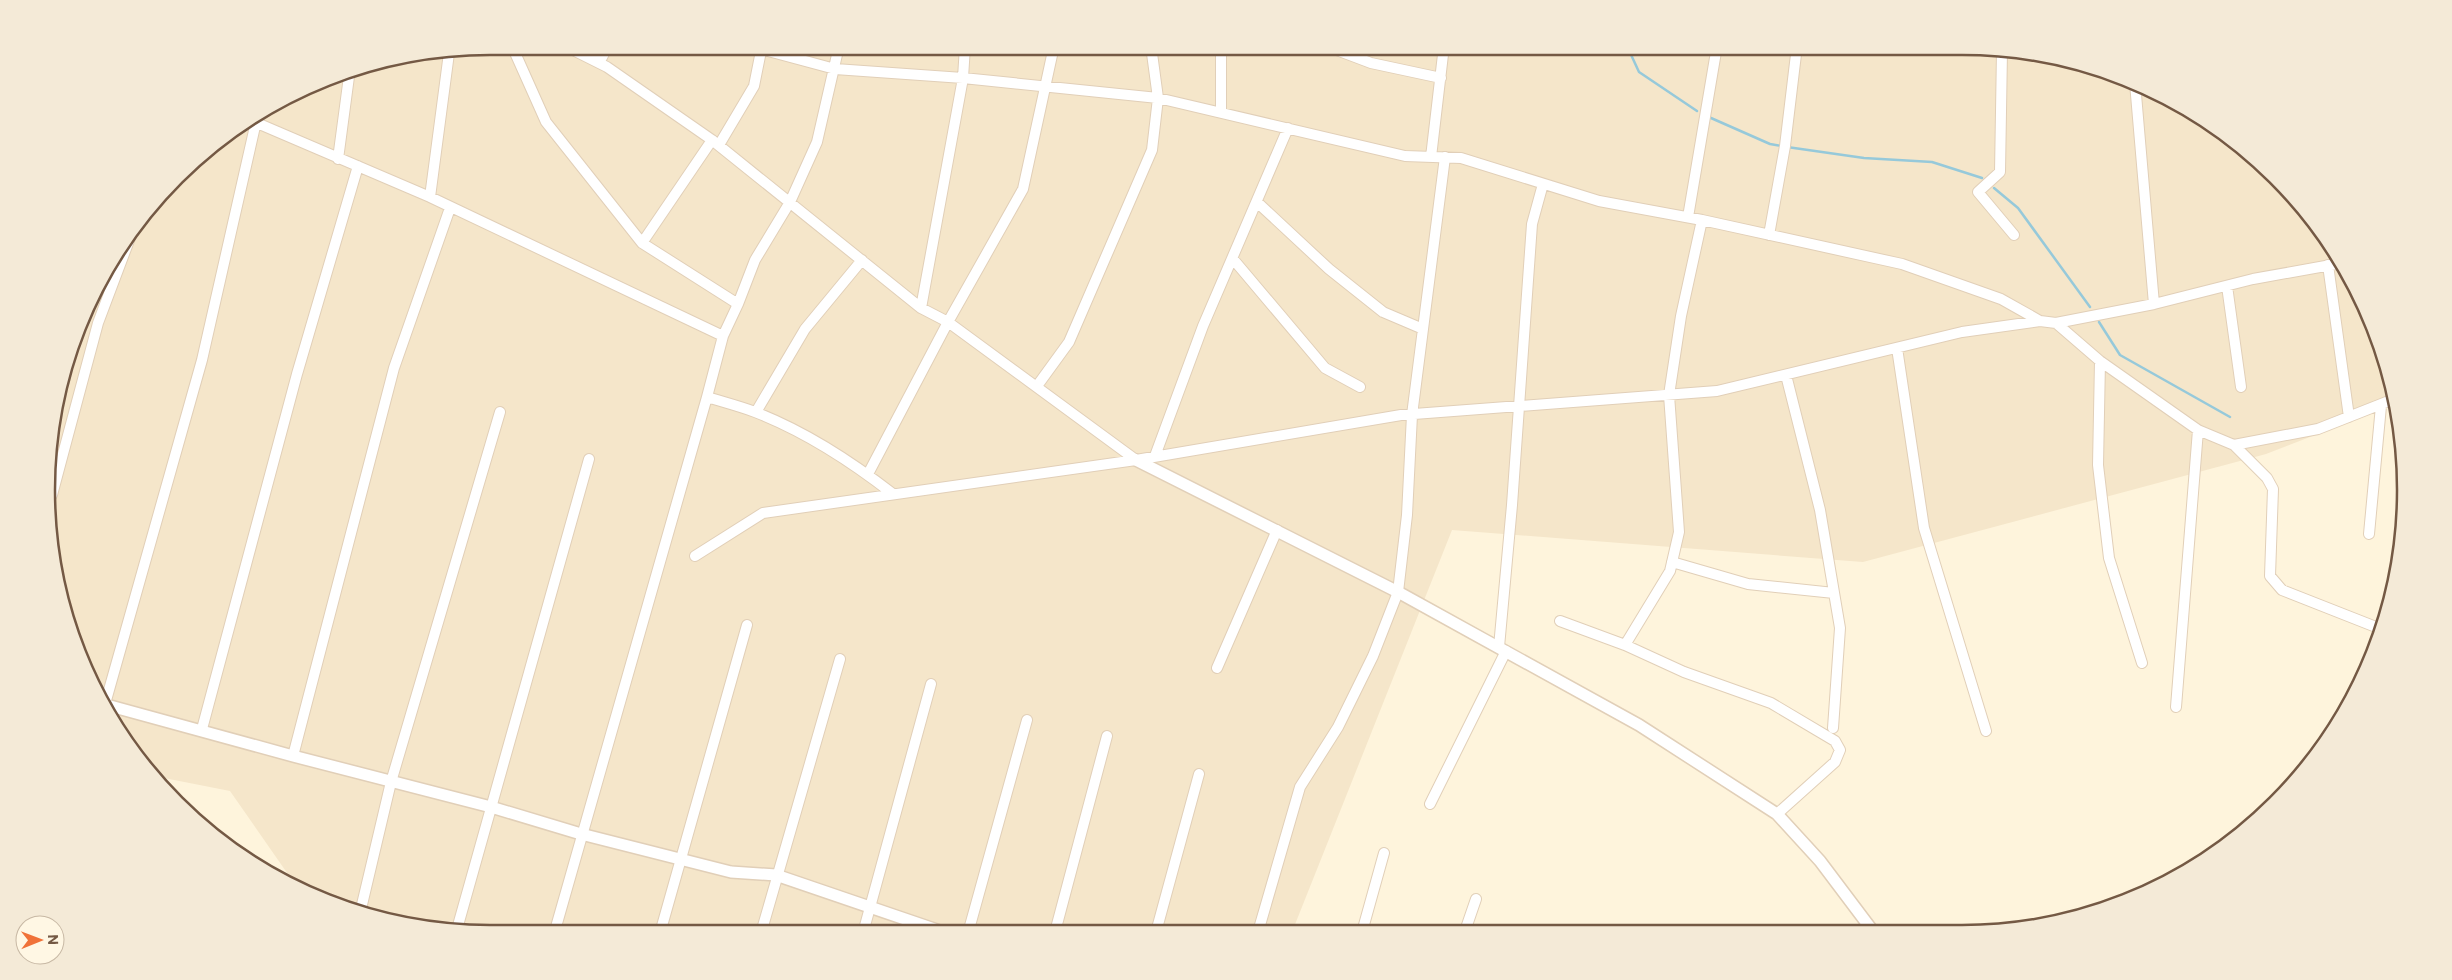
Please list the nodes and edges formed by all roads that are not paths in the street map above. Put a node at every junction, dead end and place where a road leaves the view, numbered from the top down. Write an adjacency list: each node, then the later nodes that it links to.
1 (516, 55): 43 (street)
2 (583, 55): 17 (street)
3 (603, 55): 17 (street)
4 (761, 55): 29 (street)
5 (786, 55): 18 (street)
6 (837, 55): 18 (street)
7 (964, 55): 20 (street)
8 (1052, 55): 22 (street)
9 (1153, 55): 24 (street)
10 (1221, 55): 25 (street)
11 (1350, 55): 21 (street)
12 (1443, 55): 21 (street)
13 (1715, 55): 39 (street)
14 (1796, 55): 41 (street)
15 (448, 57): 35 (street)
16 (2002, 57): 42 (street)
17 (599, 63): 29 (street)
18 (835, 69): 20 (street); 36 (street)
19 (349, 78): 32 (street)
20 (963, 78): 22 (street); 52 (street)
21 (1441, 78): 30 (street)
22 (1044, 87): 24 (street); 54 (street)
23 (2136, 92): 51 (street)
24 (1158, 98): 25 (street); 61 (street)
25 (1222, 112): 28 (street)
26 (261, 120): 32 (street)
27 (257, 122): 96 (street)
28 (1288, 128): 30 (street); 37 (street)
29 (716, 142): 36 (street); 43 (street)
30 (1431, 157): 31 (street)
31 (1445, 158): 34 (street); 56 (street)
32 (338, 159): 33 (street)
33 (358, 166): 35 (street); 101 (street)
34 (1543, 184): 39 (street); 67 (street)
35 (430, 197): 38 (street)
36 (790, 202): 46 (street); 50 (street)
37 (1258, 203): 45 (street); 56 (street)
38 (450, 208): 57 (street); 104 (street)
39 (1688, 217): 40 (street)
40 (1702, 220): 41 (street); 64 (street)
41 (1769, 235): 53 (street)
42 (2014, 235)
43 (642, 243): 50 (street)
44 (124, 255): 79 (street)
45 (1232, 259): 63 (street); 75 (street)
46 (862, 260): 52 (street); 70 (street)
47 (2334, 264): 48 (street)
48 (2328, 266): 49 (street); 72 (street)
49 (2227, 286): 51 (street); 62 (street)
50 (738, 304): 57 (street)
51 (2154, 304): 55 (street)
52 (921, 308): 54 (street)
53 (2040, 320): 55 (street); 58 (street)
54 (948, 322): 61 (street); 78 (street)
55 (2056, 323): 59 (street)
56 (1423, 328): 71 (street)
57 (723, 336): 65 (street)
58 (1897, 348): 60 (street); 102 (street)
59 (2100, 361): 73 (street); 93 (street)
60 (1786, 375): 64 (street); 86 (street)
61 (1037, 386): 77 (street)
62 (2241, 387)
63 (1360, 388)
64 (1670, 395): 67 (street); 84 (street)
65 (707, 397): 70 (street); 110 (street)
66 (2388, 402): 68 (street)
67 (1519, 406): 71 (street); 91 (street)
68 (2381, 406): 72 (street); 82 (street)
69 (500, 412): 106 (street)
70 (756, 412): 78 (street)
71 (1412, 415): 75 (street); 85 (street)
72 (2349, 417): 74 (street)
73 (2198, 430): 74 (street); 98 (street)
74 (2234, 445): 89 (street)
75 (1155, 456): 77 (street)
76 (589, 459): 108 (street)
77 (1136, 460): 80 (street); 81 (street)
78 (868, 474): 80 (street)
79 (55, 484)
80 (894, 494): 83 (street)
81 (1277, 530): 85 (street); 94 (street)
82 (2369, 534)
83 (695, 556)
84 (1672, 562): 86 (street); 90 (street)
85 (1398, 592): 91 (street); 126 (street)
86 (1834, 593): 100 (street)
87 (1560, 621): 90 (street)
88 (747, 625): 112 (street)
89 (2375, 627)
90 (1625, 645): 109 (street)
91 (1502, 649): 107 (street); 109 (street)
92 (840, 659): 113 (street)
93 (2142, 663)
94 (1217, 668)
95 (931, 684): 116 (street)
96 (107, 695)
97 (112, 706): 101 (street)
98 (2176, 707)
99 (1027, 720): 123 (street)
100 (1833, 728)
101 (202, 729): 104 (street)
102 (1986, 731)
103 (1107, 736): 124 (street)
104 (293, 756): 106 (street)
105 (1199, 774): 125 (street)
106 (392, 782): 108 (street); 115 (street)
107 (1430, 804)
108 (490, 807): 110 (street); 117 (street)
109 (1777, 814): 129 (street)
110 (581, 834): 112 (street); 118 (street)
111 (1384, 853): 127 (street)
112 (680, 859): 113 (street); 119 (street)
113 (776, 875): 116 (street); 120 (street)
114 (1476, 899): 128 (street)
115 (362, 906)
116 (870, 907): 121 (street); 122 (street)
117 (458, 924)
118 (556, 925)
119 (662, 925)
120 (763, 925)
121 (866, 925)
122 (923, 925)
123 (970, 925)
124 (1057, 925)
125 (1158, 925)
126 (1260, 925)
127 (1364, 925)
128 (1467, 925)
129 (1868, 925)

